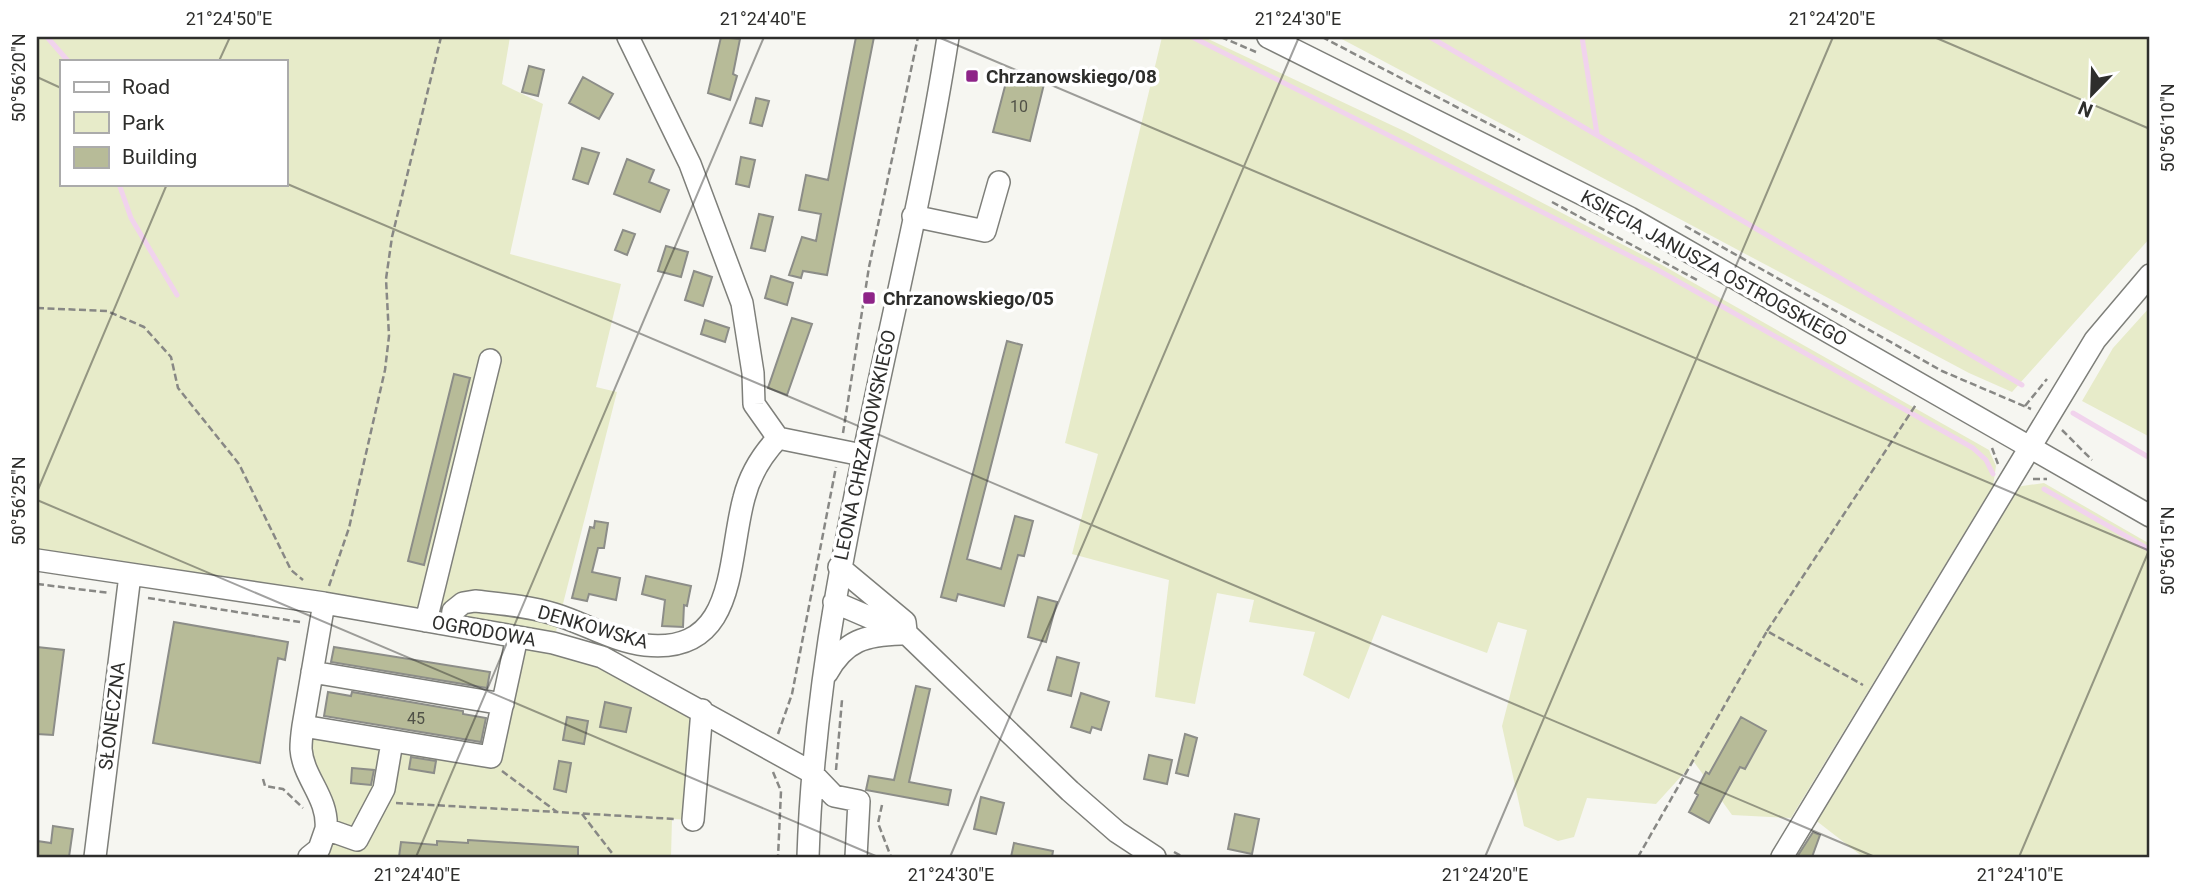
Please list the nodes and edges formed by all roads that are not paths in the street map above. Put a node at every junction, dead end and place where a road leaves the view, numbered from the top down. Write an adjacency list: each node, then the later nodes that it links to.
1 (628, 37): 8 (street)
2 (948, 37): 5 (street, LEONA CHRZANOWSKIEGO)
3 (1268, 37): 9 (street, KSIĘCIA JANUSZA OSTROGSKIEGO)
4 (999, 182): 5 (street)
5 (913, 216): 10 (street, LEONA CHRZANOWSKIEGO)
6 (2150, 275): 9 (street)
7 (490, 360): 17 (street)
8 (778, 438): 10 (street); 18 (street, DENKOWSKA)
9 (2029, 447): 11 (street, KSIĘCIA JANUSZA OSTROGSKIEGO); 35 (street)
10 (862, 455): 13 (street, LEONA CHRZANOWSKIEGO)
11 (2150, 516)
12 (37, 561): 14 (street, OGRODOWA)
13 (839, 567): 15 (street, LEONA CHRZANOWSKIEGO); 19 (street)
14 (129, 585): 16 (street, OGRODOWA); 30 (street, SŁONECZNA)
15 (834, 602): 19 (street); 22 (street, LEONA CHRZANOWSKIEGO)
16 (324, 603): 17 (street, OGRODOWA); 21 (street)
17 (426, 621): 18 (street, OGRODOWA)
18 (451, 625): 20 (street, OGRODOWA)
19 (906, 633): 22 (street); 34 (street)
20 (517, 637): 23 (street); 24 (street, OGRODOWA)
21 (312, 672): 23 (street); 25 (street)
22 (822, 683): 27 (street, LEONA CHRZANOWSKIEGO)
23 (503, 704): 26 (street)
24 (702, 710): 27 (street, OGRODOWA); 28 (street)
25 (303, 726): 26 (street); 29 (street)
26 (392, 742): 29 (street)
27 (811, 772): 32 (street, LEONA CHRZANOWSKIEGO); 33 (street, OGRODOWA)
28 (693, 820)
29 (327, 829): 31 (street)
30 (95, 857)
31 (309, 857)
32 (808, 857)
33 (856, 857)
34 (1155, 857)
35 (1782, 857)

